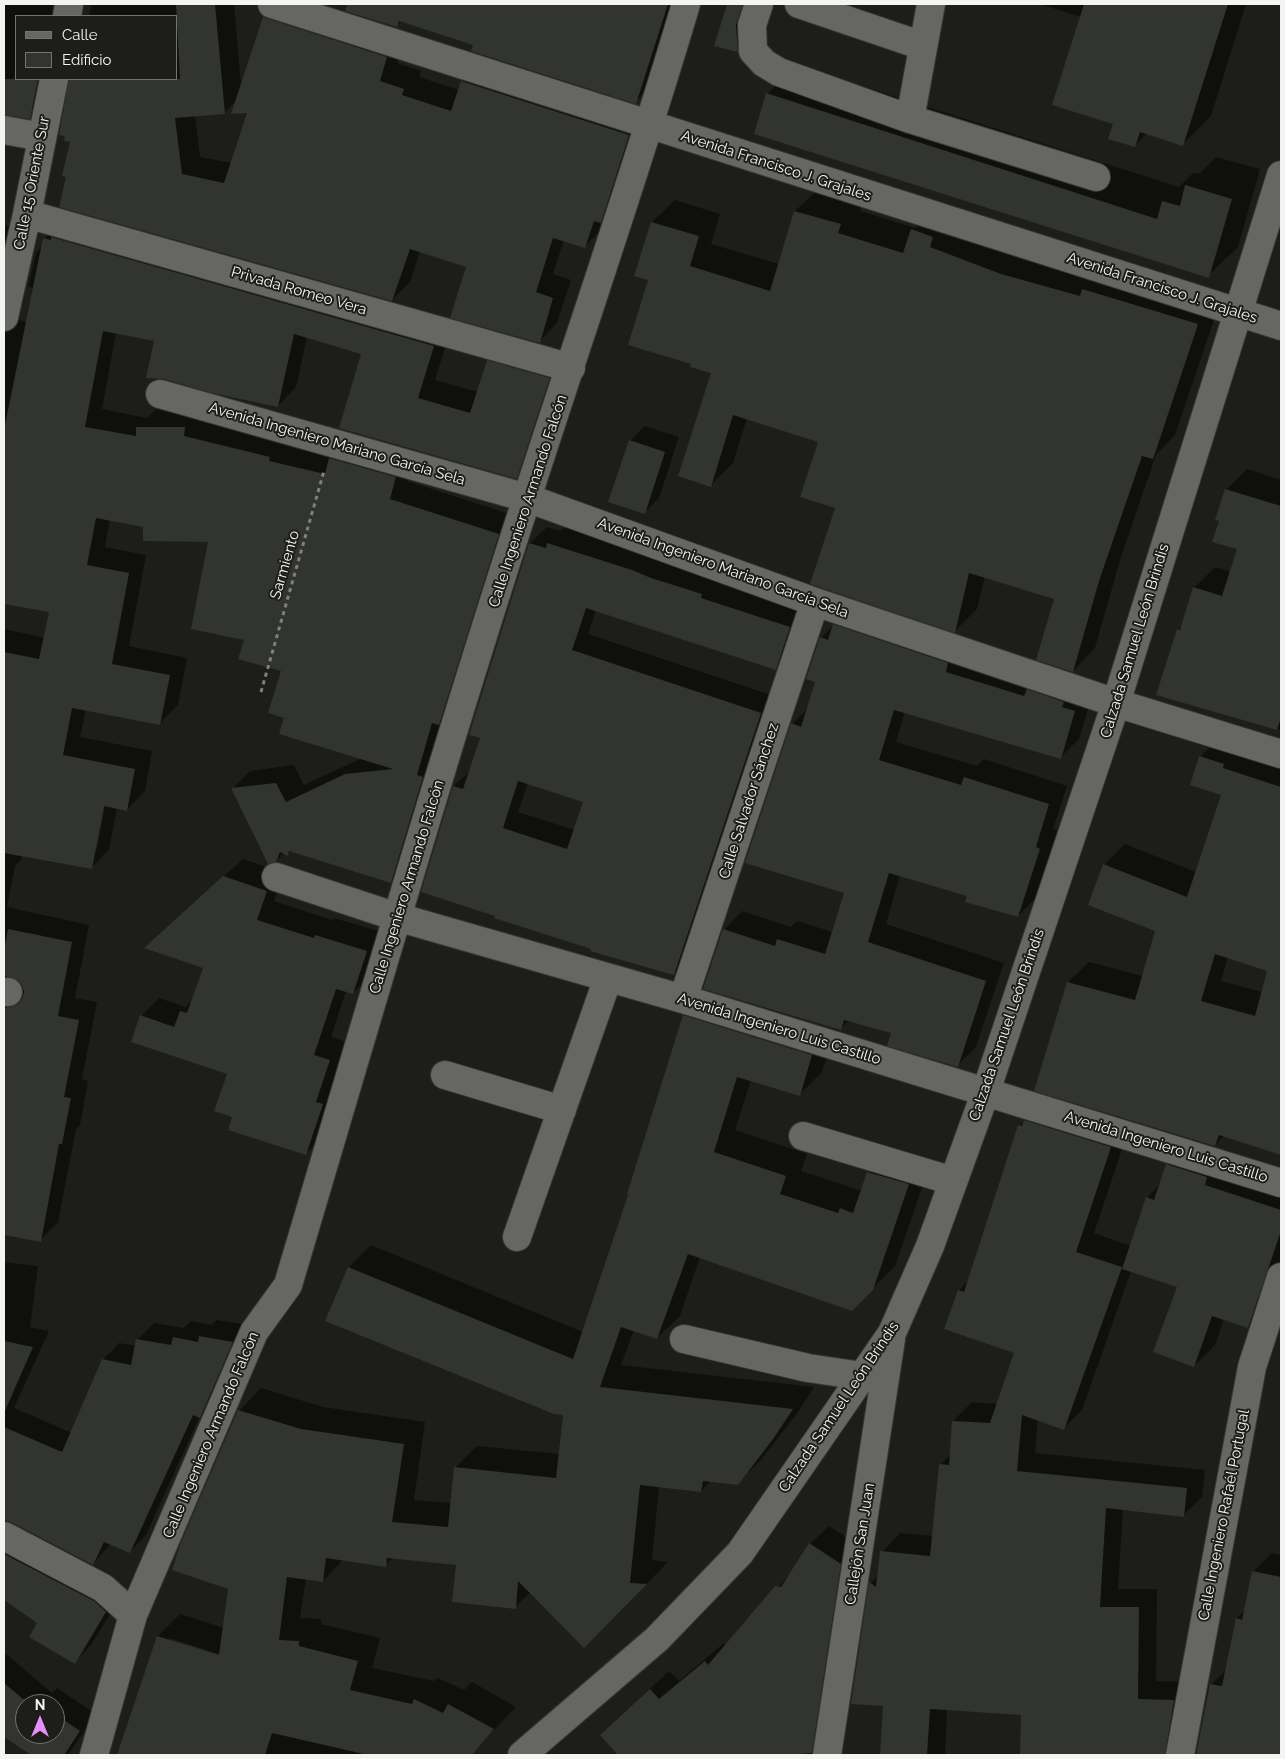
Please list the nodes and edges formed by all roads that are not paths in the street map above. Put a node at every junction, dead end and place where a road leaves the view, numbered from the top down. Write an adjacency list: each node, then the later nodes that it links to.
1 (272, 4): 9 (street, Avenida Francisco J. Grajales)
2 (686, 4): 9 (street, Calle Ingeniero Armando Falcón)
3 (759, 4): 8 (street)
4 (799, 4): 6 (street)
5 (931, 4): 6 (street)
6 (923, 46): 8 (street)
7 (54, 80): 11 (street, Calle 15 Oriente Sur)
8 (910, 119): 13 (street)
9 (650, 126): 15 (street, Avenida Francisco J. Grajales); 18 (street, Calle Ingeniero Armando Falcón)
10 (4, 130): 11 (street)
11 (42, 136): 14 (street, Calle 15 Oriente Sur)
12 (1281, 175): 15 (street, Calzada Samuel León Brindis)
13 (1096, 177)
14 (27, 214): 16 (street, Calle 15 Oriente Sur); 18 (street, Privada Romeo Vera)
15 (1236, 312): 17 (street, Avenida Francisco J. Grajales); 22 (street, Calzada Samuel León Brindis)
16 (4, 317)
17 (1281, 326)
18 (571, 368): 20 (street, Calle Ingeniero Armando Falcón)
19 (160, 394): 20 (street, Avenida Ingeniero Mariano García Sela)
20 (527, 498): 21 (street, Avenida Ingeniero Mariano García Sela); 25 (street, Calle Ingeniero Armando Falcón)
21 (815, 602): 22 (street, Avenida Ingeniero Mariano García Sela); 27 (street, Calle Salvador Sánchez)
22 (1116, 703): 23 (street, Avenida Ingeniero Mariano García Sela); 29 (street, Calzada Samuel León Brindis)
23 (1281, 754)
24 (276, 877): 25 (street, Avenida Ingeniero Luis Castillo)
25 (397, 917): 26 (street, Avenida Ingeniero Luis Castillo); 40 (street, Calle Ingeniero Armando Falcón)
26 (608, 978): 27 (street, Avenida Ingeniero Luis Castillo); 30 (street)
27 (682, 1000): 29 (street, Avenida Ingeniero Luis Castillo)
28 (445, 1075): 30 (street)
29 (986, 1091): 32 (street, Calzada Samuel León Brindis); 33 (street, Avenida Ingeniero Luis Castillo)
30 (562, 1110): 34 (street)
31 (803, 1136): 32 (street)
32 (953, 1182): 36 (street, Calzada Samuel León Brindis)
33 (1281, 1183)
34 (516, 1237)
35 (1281, 1277): 44 (street, Calle Ingeniero Rafaél Portugal)
36 (892, 1333): 38 (street, Calzada Samuel León Brindis); 43 (street, Callejón San Juan)
37 (684, 1339): 38 (street)
38 (862, 1376): 42 (street, Calzada Samuel León Brindis)
39 (4, 1536): 40 (street)
40 (133, 1615): 41 (street, Calle Ingeniero Armando Falcón)
41 (94, 1755)
42 (522, 1755)
43 (827, 1755)
44 (1180, 1755)

